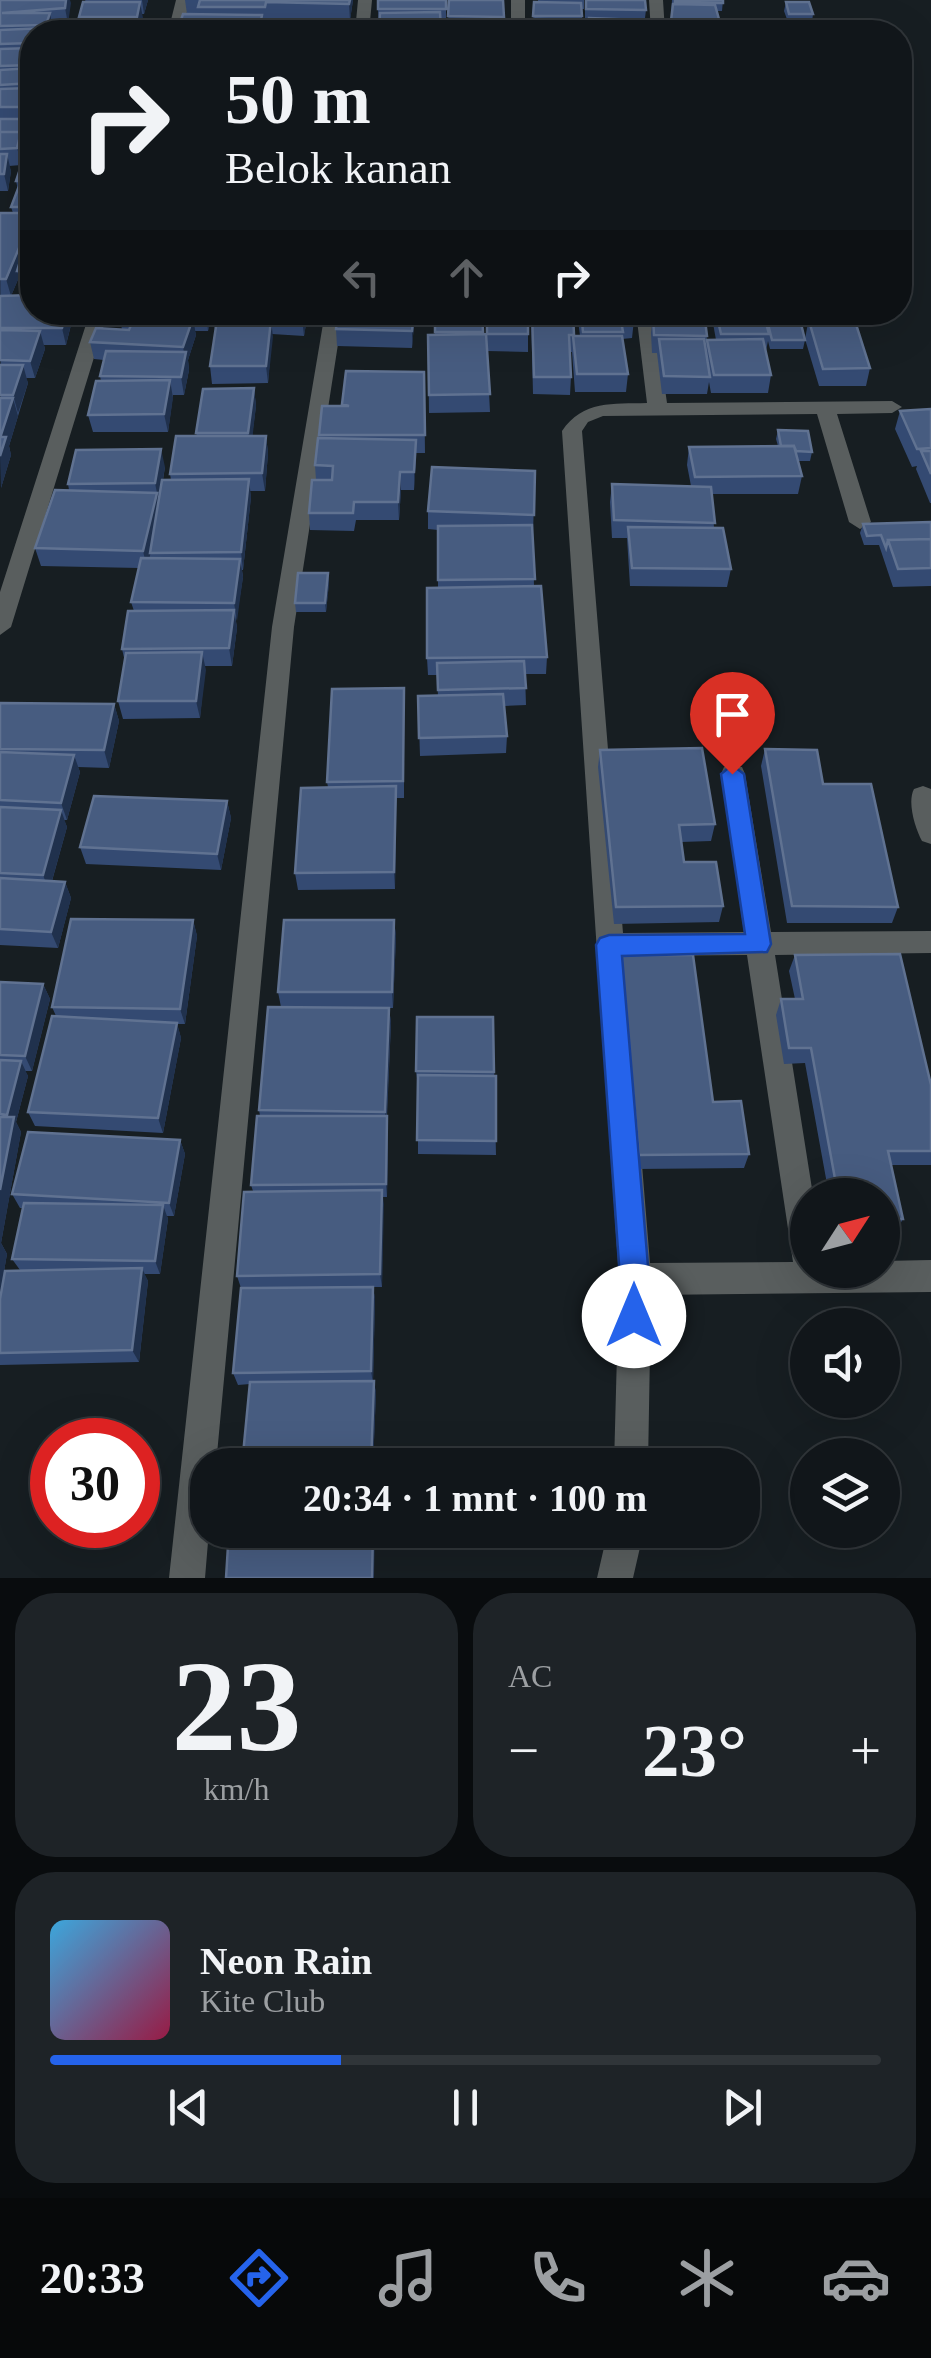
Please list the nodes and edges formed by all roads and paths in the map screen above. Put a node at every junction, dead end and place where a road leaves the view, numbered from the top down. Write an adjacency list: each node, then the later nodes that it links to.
1 (95, 325): 8 (street)
2 (332, 325): 22 (street)
3 (647, 325): 6 (street)
4 (826, 407): 5 (street); 6 (street); 7 (street)
5 (892, 407)
6 (658, 409): 14 (street)
7 (860, 522)
8 (0, 627)
9 (732, 774): 13 (street)
10 (922, 796): 11 (street)
11 (931, 834)
12 (931, 942): 13 (street)
13 (759, 944): 14 (street); 15 (street)
14 (609, 945): 19 (street)
15 (795, 1178)
16 (790, 1270): 19 (street)
17 (900, 1274): 18 (street)
18 (931, 1276)
19 (635, 1278): 20 (street)
20 (631, 1448)
21 (622, 1548): 23 (street)
22 (187, 1578)
23 (614, 1578)

